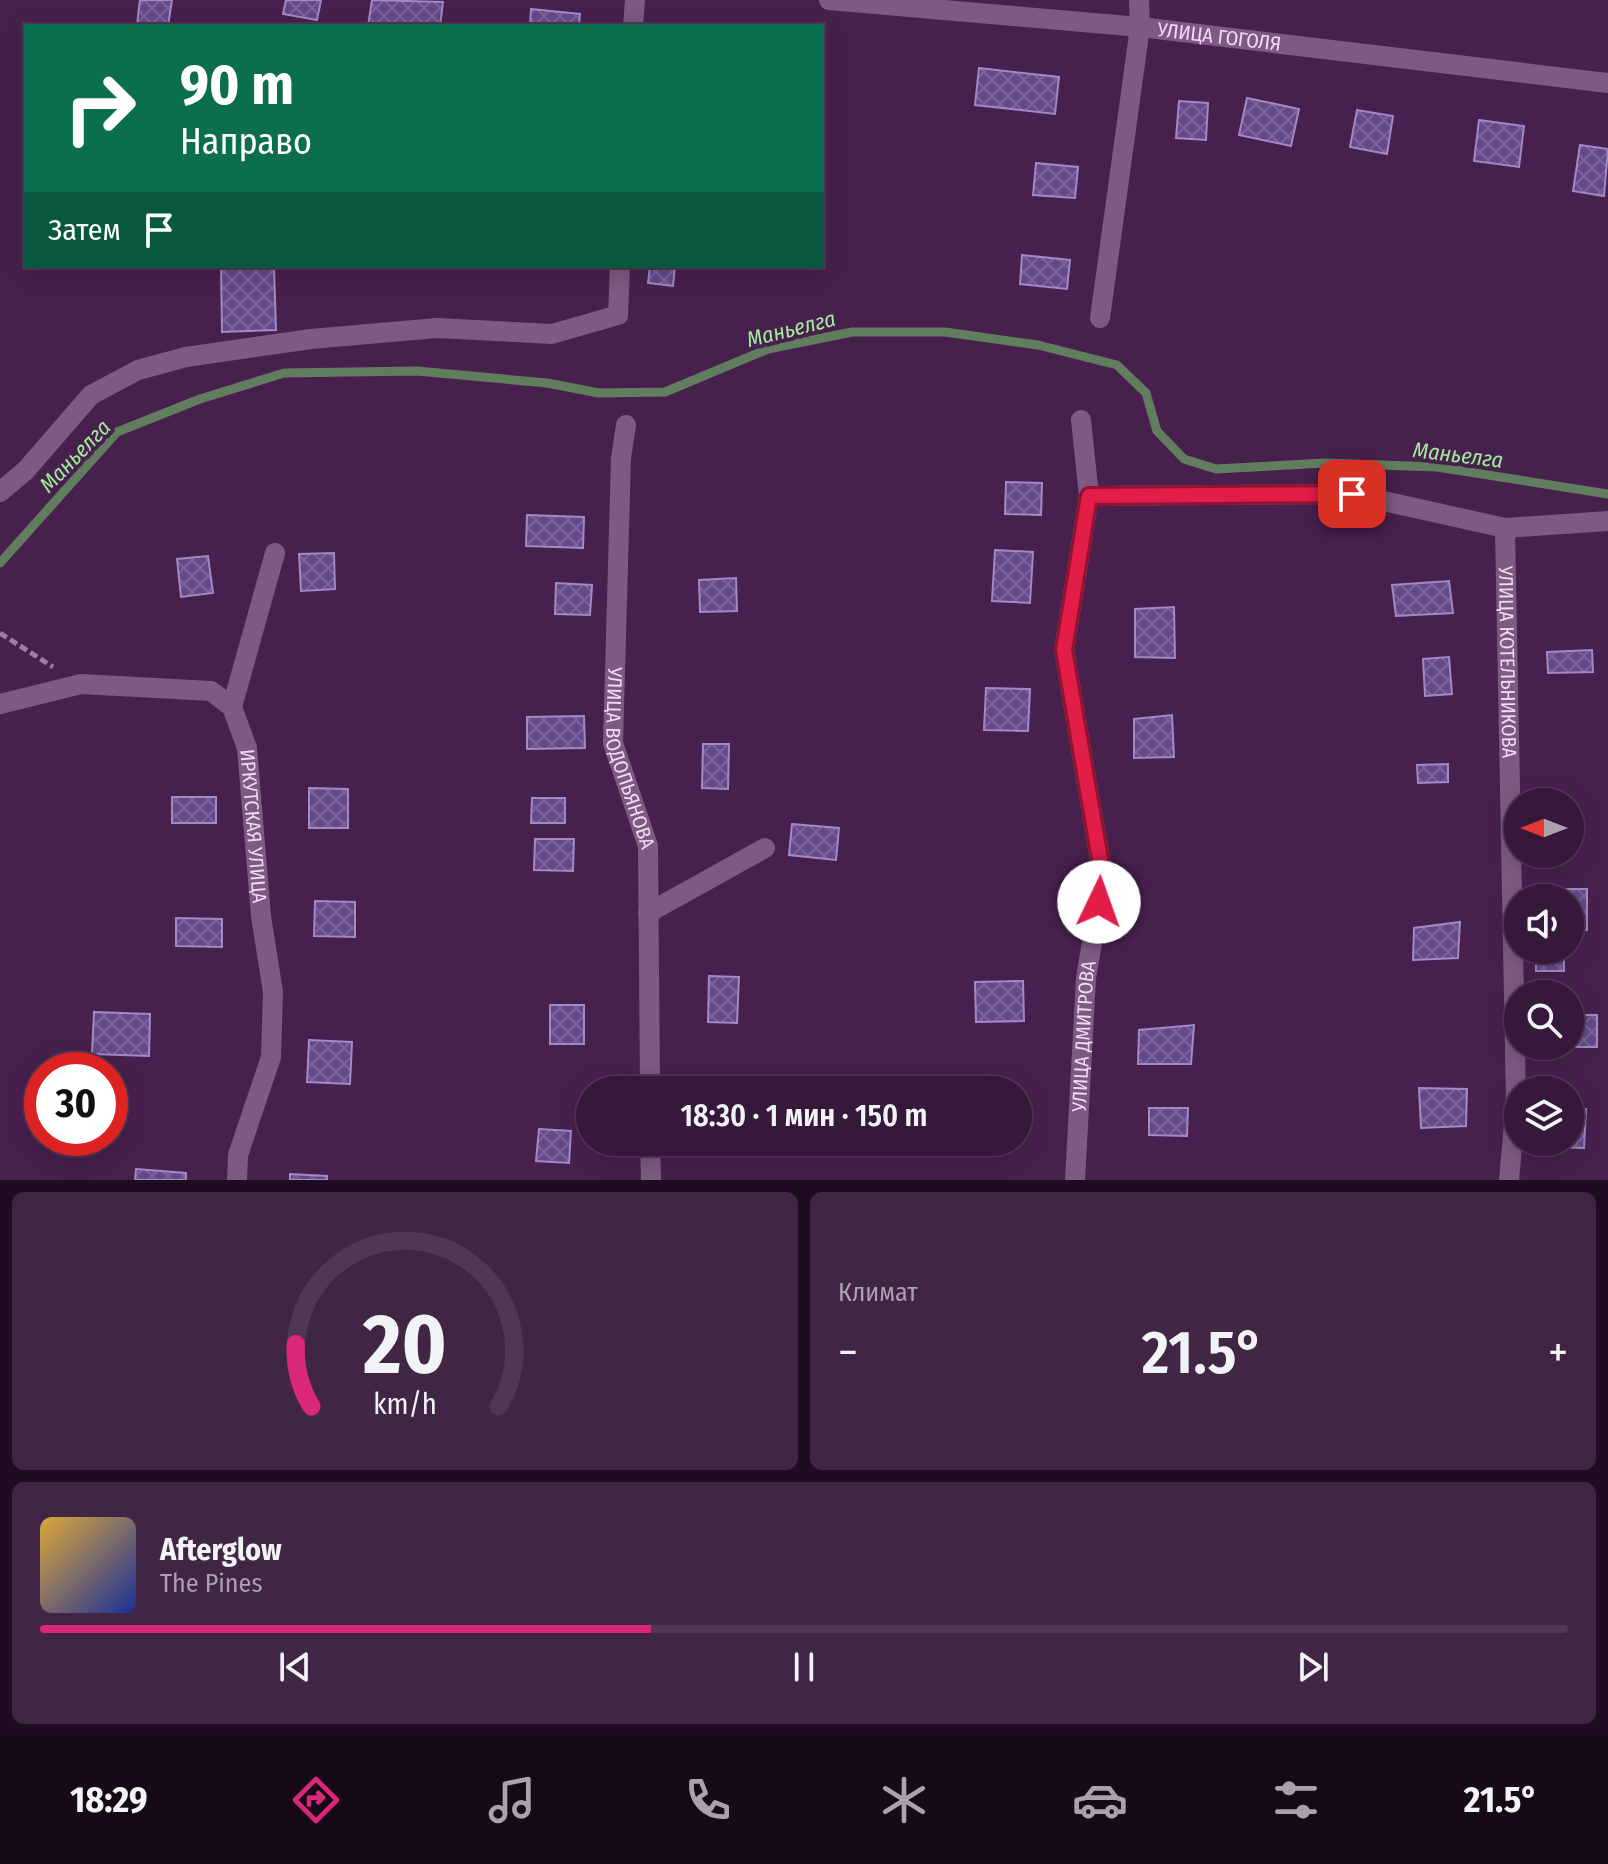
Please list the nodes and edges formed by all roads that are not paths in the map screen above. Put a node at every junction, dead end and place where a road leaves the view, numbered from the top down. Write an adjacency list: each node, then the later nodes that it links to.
1 (635, 0): 4 (street)
2 (829, 0): 5 (street, УЛИЦА ГОГОЛЯ)
3 (1139, 0): 5 (street)
4 (633, 24)
5 (1140, 27): 6 (street, УЛИЦА ГОГОЛЯ); 8 (street)
6 (1608, 83)
7 (620, 268): 11 (street)
8 (1100, 318)
9 (1081, 420): 12 (street, УЛИЦА ДМИТРОВА)
10 (626, 425): 19 (street, УЛИЦА ВОДОПЬЯНОВА)
11 (0, 492)
12 (1089, 496): 14 (street); 24 (street, УЛИЦА ДМИТРОВА)
13 (1608, 521): 14 (street)
14 (1505, 528): 25 (street, УЛИЦА КОТЕЛЬНИКОВА)
15 (275, 553): 17 (street)
16 (0, 704): 17 (street)
17 (232, 707): 22 (street, ИРКУТСКАЯ УЛИЦА)
18 (765, 848): 19 (street)
19 (648, 913): 20 (street, УЛИЦА ВОДОПЬЯНОВА)
20 (650, 1076)
21 (650, 1156): 23 (street)
22 (237, 1180)
23 (651, 1180)
24 (1075, 1180)
25 (1509, 1180)

